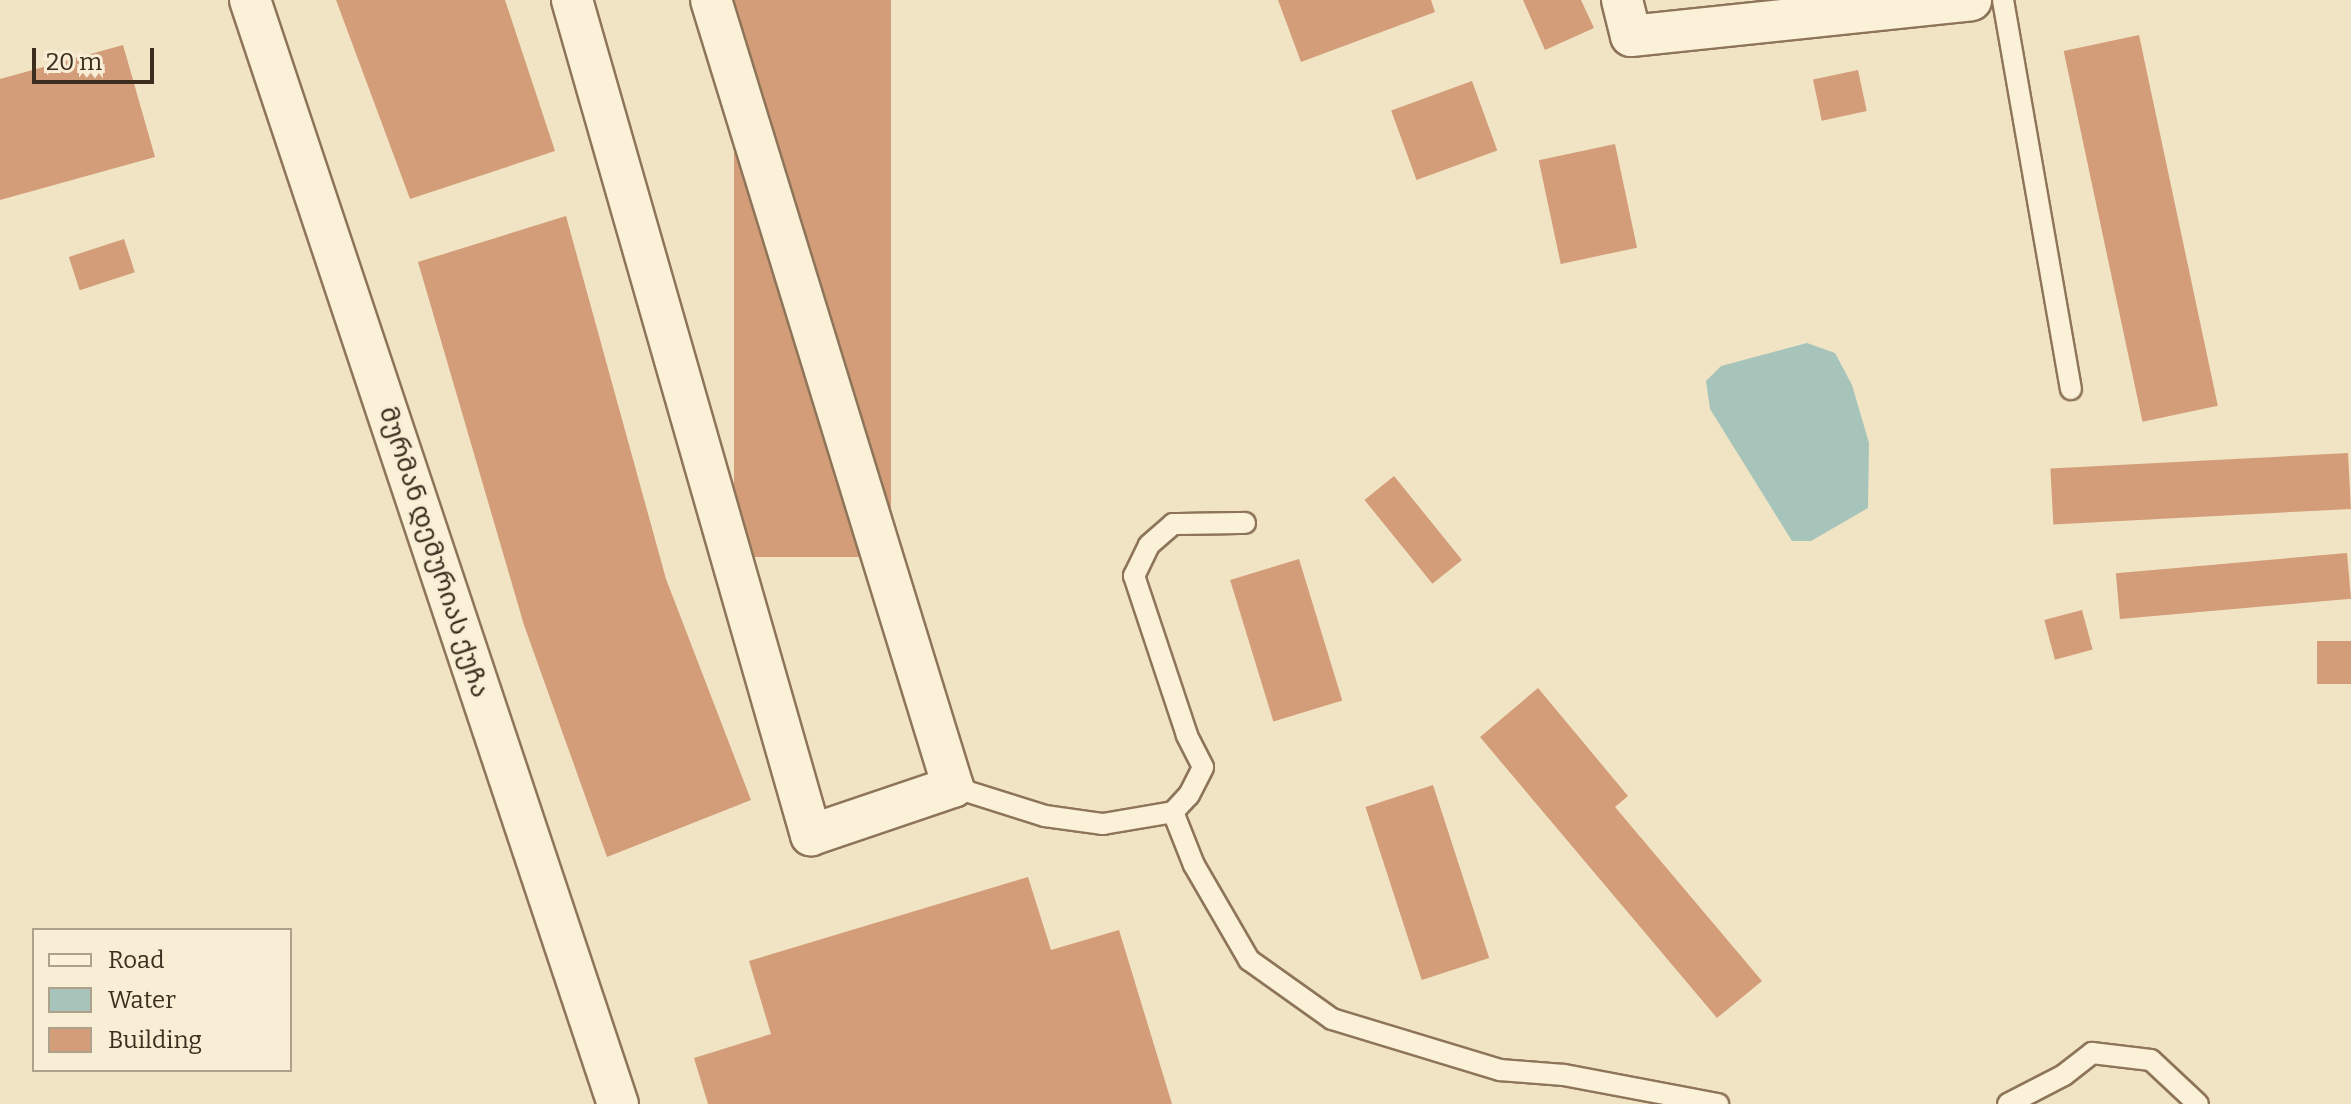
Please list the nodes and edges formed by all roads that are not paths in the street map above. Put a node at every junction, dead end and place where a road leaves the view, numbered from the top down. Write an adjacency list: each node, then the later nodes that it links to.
1 (250, 0): 11 (street, მურმან დემურიას ქუჩა)
2 (572, 0): 9 (street)
3 (711, 0): 9 (street)
4 (1622, 0): 5 (street)
5 (1971, 0)
6 (2003, 0): 7 (lane)
7 (2071, 389)
8 (1245, 523): 10 (lane)
9 (953, 787): 10 (lane)
10 (1173, 812): 12 (lane)
11 (618, 1104)
12 (1718, 1104)
13 (2008, 1104): 14 (lane)
14 (2198, 1104)

